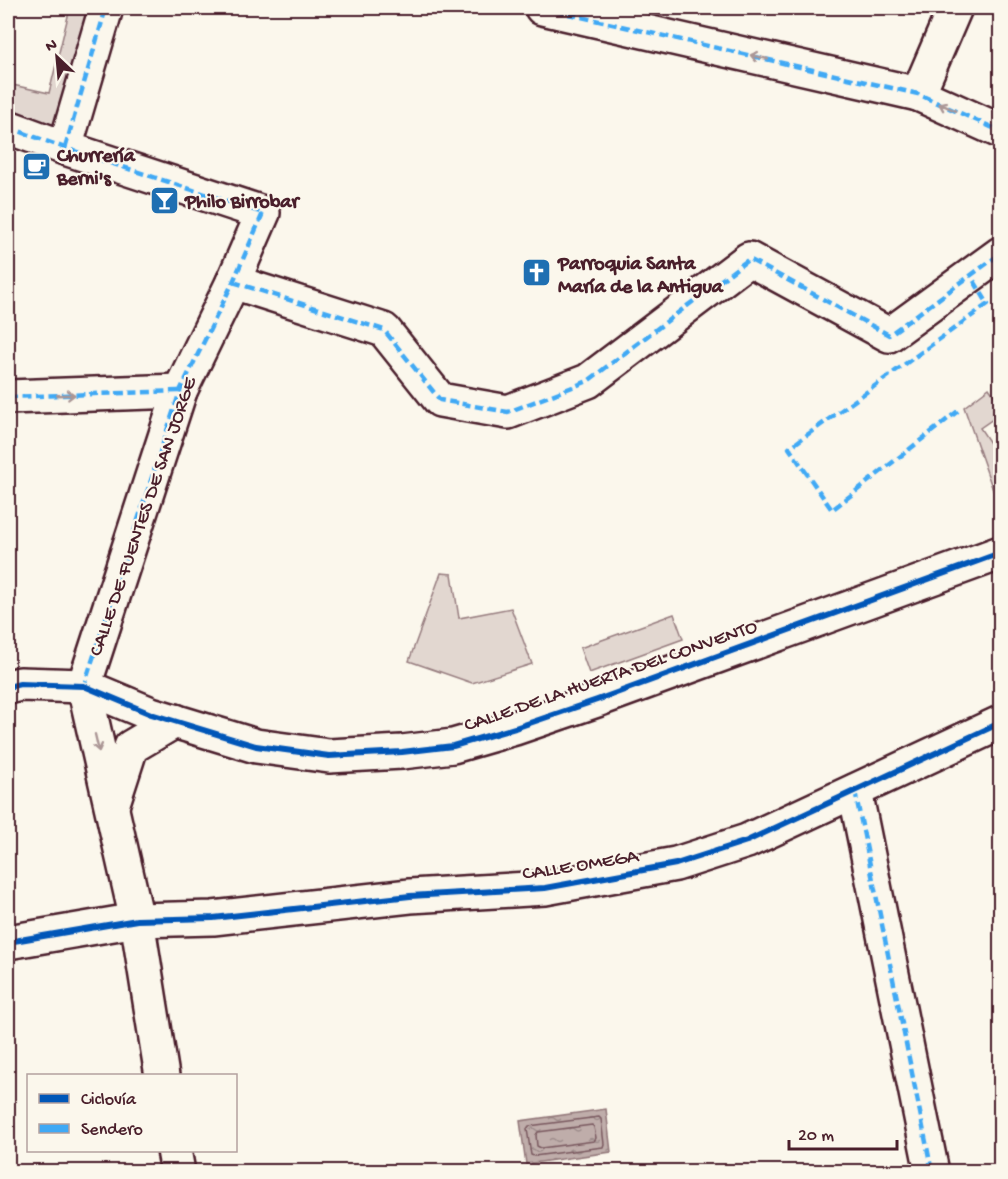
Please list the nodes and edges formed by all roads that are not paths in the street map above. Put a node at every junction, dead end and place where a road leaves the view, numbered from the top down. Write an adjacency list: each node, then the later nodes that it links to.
1 (106, 8): 7 (street)
2 (542, 8): 4 (street, one-way to 2)
3 (955, 8): 4 (street)
4 (918, 94): 6 (street, one-way to 4)
5 (8, 127): 7 (street)
6 (1000, 131)
7 (66, 148): 9 (street, CALLE DE FUENTES DE SAN JORGE)
8 (1000, 254): 9 (street)
9 (233, 282): 10 (street, CALLE DE FUENTES DE SAN JORGE)
10 (180, 391): 11 (street, one-way to 10); 13 (street, CALLE DE FUENTES DE SAN JORGE)
11 (8, 397)
12 (1000, 553): 15 (street, CALLE DE LA HUERTA DEL CONVENTO)
13 (84, 686): 14 (street); 15 (street, CALLE DE LA HUERTA DEL CONVENTO); 18 (street, one-way to 18)
14 (8, 687)
15 (175, 721): 18 (street)
16 (1000, 723): 17 (street, CALLE OMEGA)
17 (855, 791): 19 (street, CALLE OMEGA); 24 (street)
18 (111, 808): 19 (street)
19 (137, 920): 20 (street, CALLE OMEGA); 21 (street)
20 (8, 942)
21 (162, 1074)
22 (174, 1152): 23 (street)
23 (178, 1172)
24 (932, 1172)

